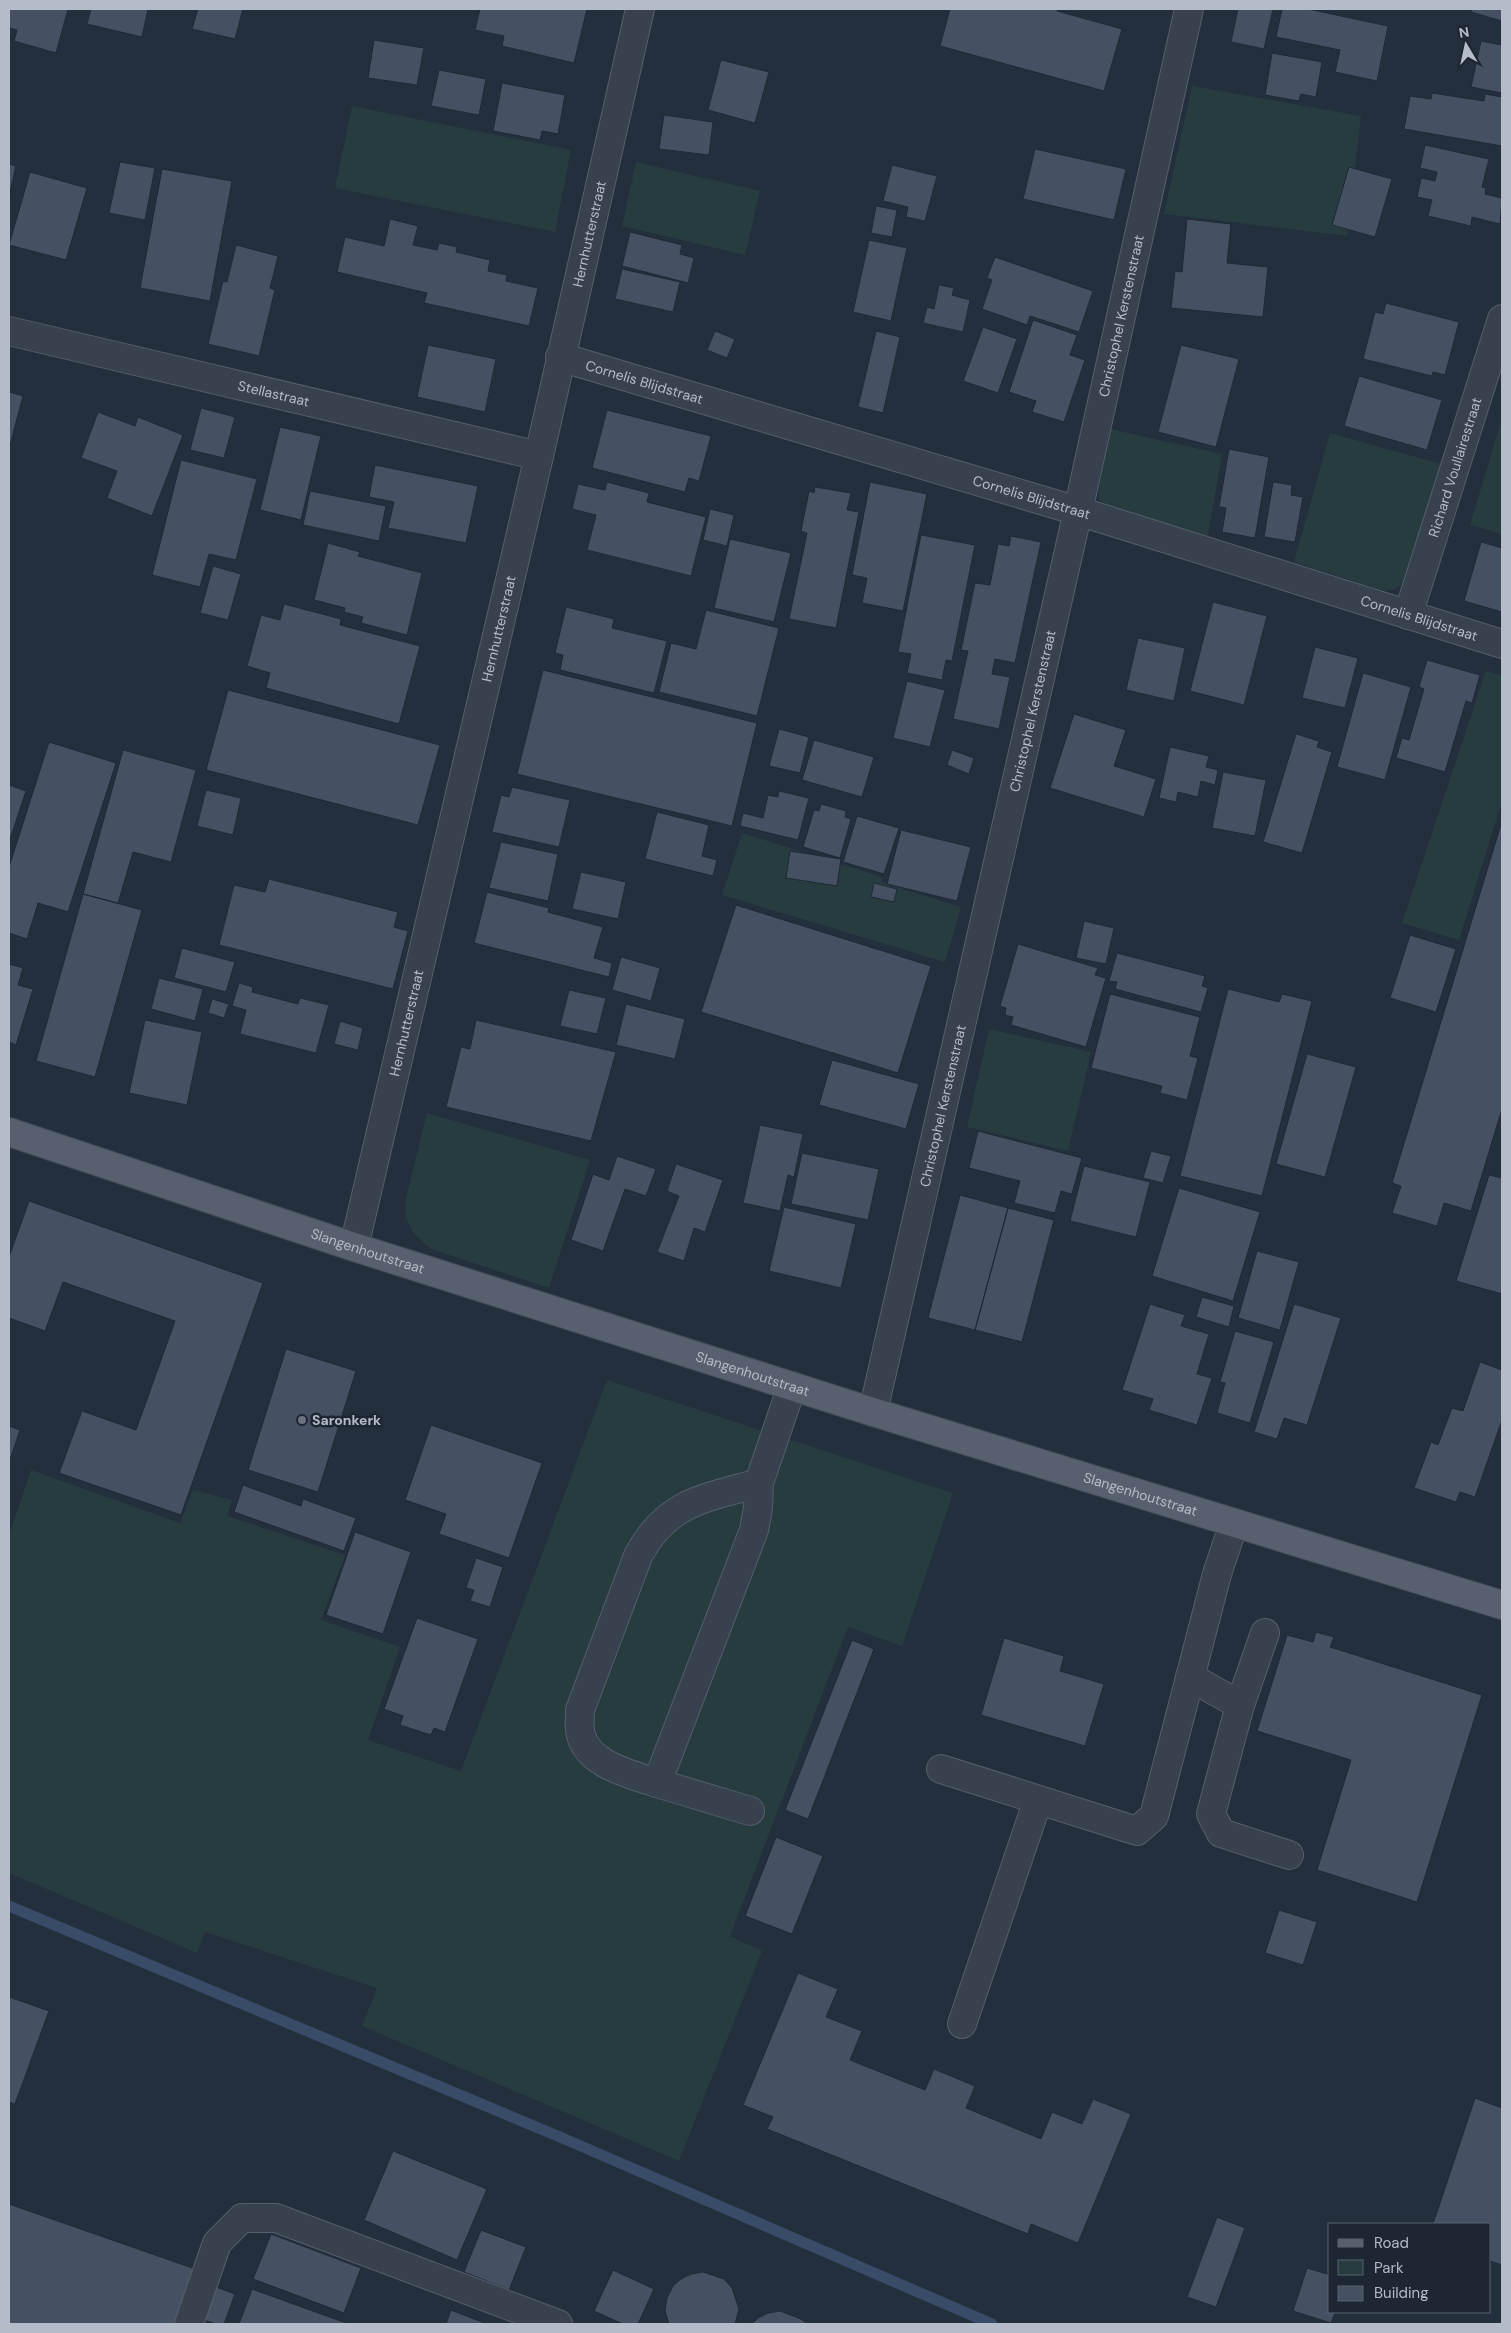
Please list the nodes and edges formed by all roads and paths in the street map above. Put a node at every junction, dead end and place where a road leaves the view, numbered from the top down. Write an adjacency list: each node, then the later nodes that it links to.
1 (640, 9): 5 (street, Hernhutterstraat)
2 (1188, 9): 7 (street, Christophel Kerstenstraat)
3 (1502, 319): 8 (street, Richard Voullairestraat)
4 (9, 331): 6 (street, Stellastraat)
5 (560, 357): 6 (street, Hernhutterstraat); 7 (street, Cornelis Blijdstraat)
6 (539, 456): 11 (street, Hernhutterstraat)
7 (1078, 511): 8 (street, Cornelis Blijdstraat); 13 (street, Christophel Kerstenstraat)
8 (1408, 615): 9 (street, Cornelis Blijdstraat)
9 (1502, 644)
10 (9, 1132): 11 (main road, Slangenhoutstraat)
11 (354, 1247): 12 (main road, Slangenhoutstraat)
12 (792, 1386): 13 (main road, Slangenhoutstraat); 14 (street)
13 (873, 1412): 15 (main road, Slangenhoutstraat)
14 (759, 1483): 21 (street); 21 (street)
15 (1234, 1523): 16 (main road, Slangenhoutstraat); 18 (street)
16 (1502, 1605)
17 (1265, 1633): 19 (street)
18 (1190, 1677): 19 (street); 22 (street)
19 (1240, 1705): 24 (street)
20 (941, 1769): 22 (street)
21 (657, 1783): 23 (street)
22 (1038, 1800): 25 (street)
23 (750, 1811)
24 (1288, 1855)
25 (962, 2024)
26 (189, 2324): 27 (street)
27 (558, 2324)

